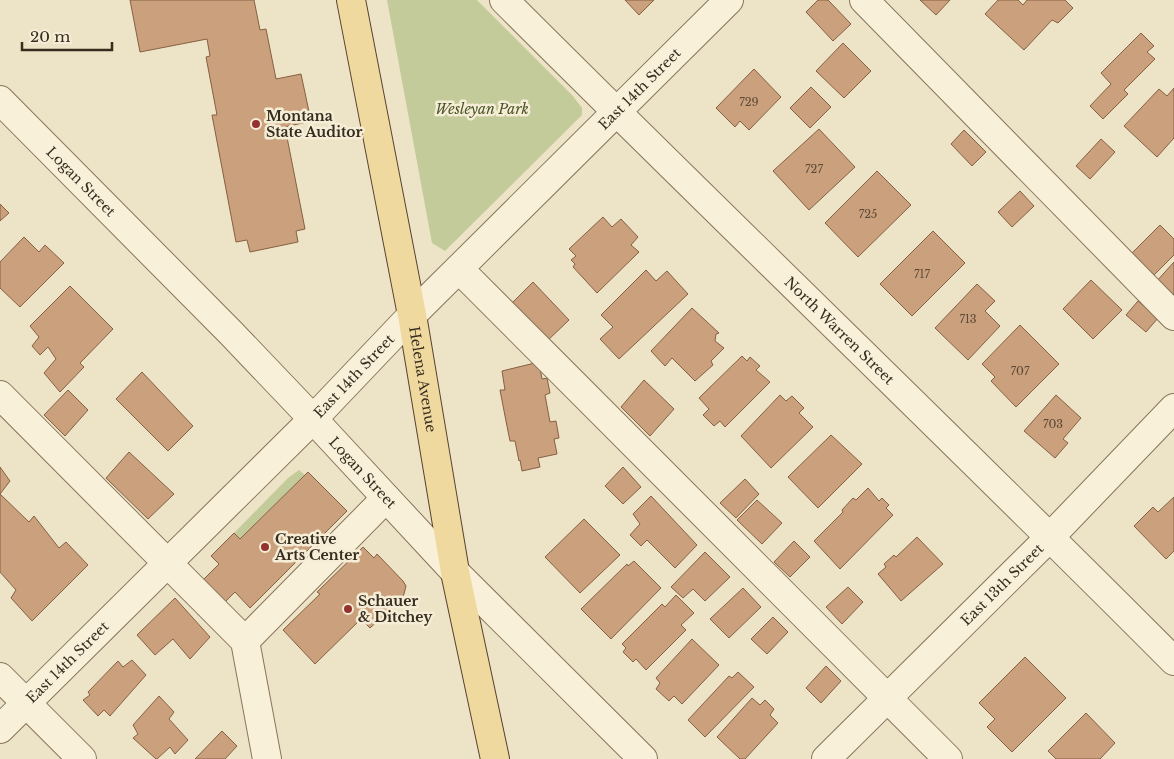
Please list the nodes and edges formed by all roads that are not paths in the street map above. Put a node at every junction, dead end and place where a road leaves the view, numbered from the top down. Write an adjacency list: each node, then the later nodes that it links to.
1 (351, 0): 8 (main road, Helena Avenue)
2 (504, 0): 6 (street, North Warren Street)
3 (729, 0): 6 (street, East 14th Street)
4 (864, 0): 9 (street)
5 (0, 100): 12 (street, Logan Street)
6 (617, 113): 7 (street, East 14th Street); 14 (street, North Warren Street)
7 (459, 269): 8 (street, East 14th Street); 20 (street)
8 (412, 315): 12 (street, East 14th Street); 16 (main road, Helena Avenue)
9 (1174, 316)
10 (0, 395): 15 (street)
11 (1174, 408): 14 (street, East 13th Street)
12 (313, 419): 13 (street, Logan Street); 15 (street, East 14th Street)
13 (386, 498): 16 (street, Logan Street); 17 (street)
14 (1050, 537): 18 (street, North Warren Street); 20 (street, East 13th Street)
15 (167, 563): 17 (street); 21 (street, East 14th Street)
16 (455, 572): 25 (main road, Helena Avenue); 26 (street, Logan Street)
17 (245, 641): 24 (street)
18 (1174, 661)
19 (0, 677): 21 (street)
20 (887, 698): 27 (street, East 13th Street); 28 (street)
21 (25, 703): 22 (street, East 14th Street); 23 (street)
22 (0, 729)
23 (82, 759)
24 (266, 759)
25 (495, 759)
26 (643, 759)
27 (826, 759)
28 (948, 759)

